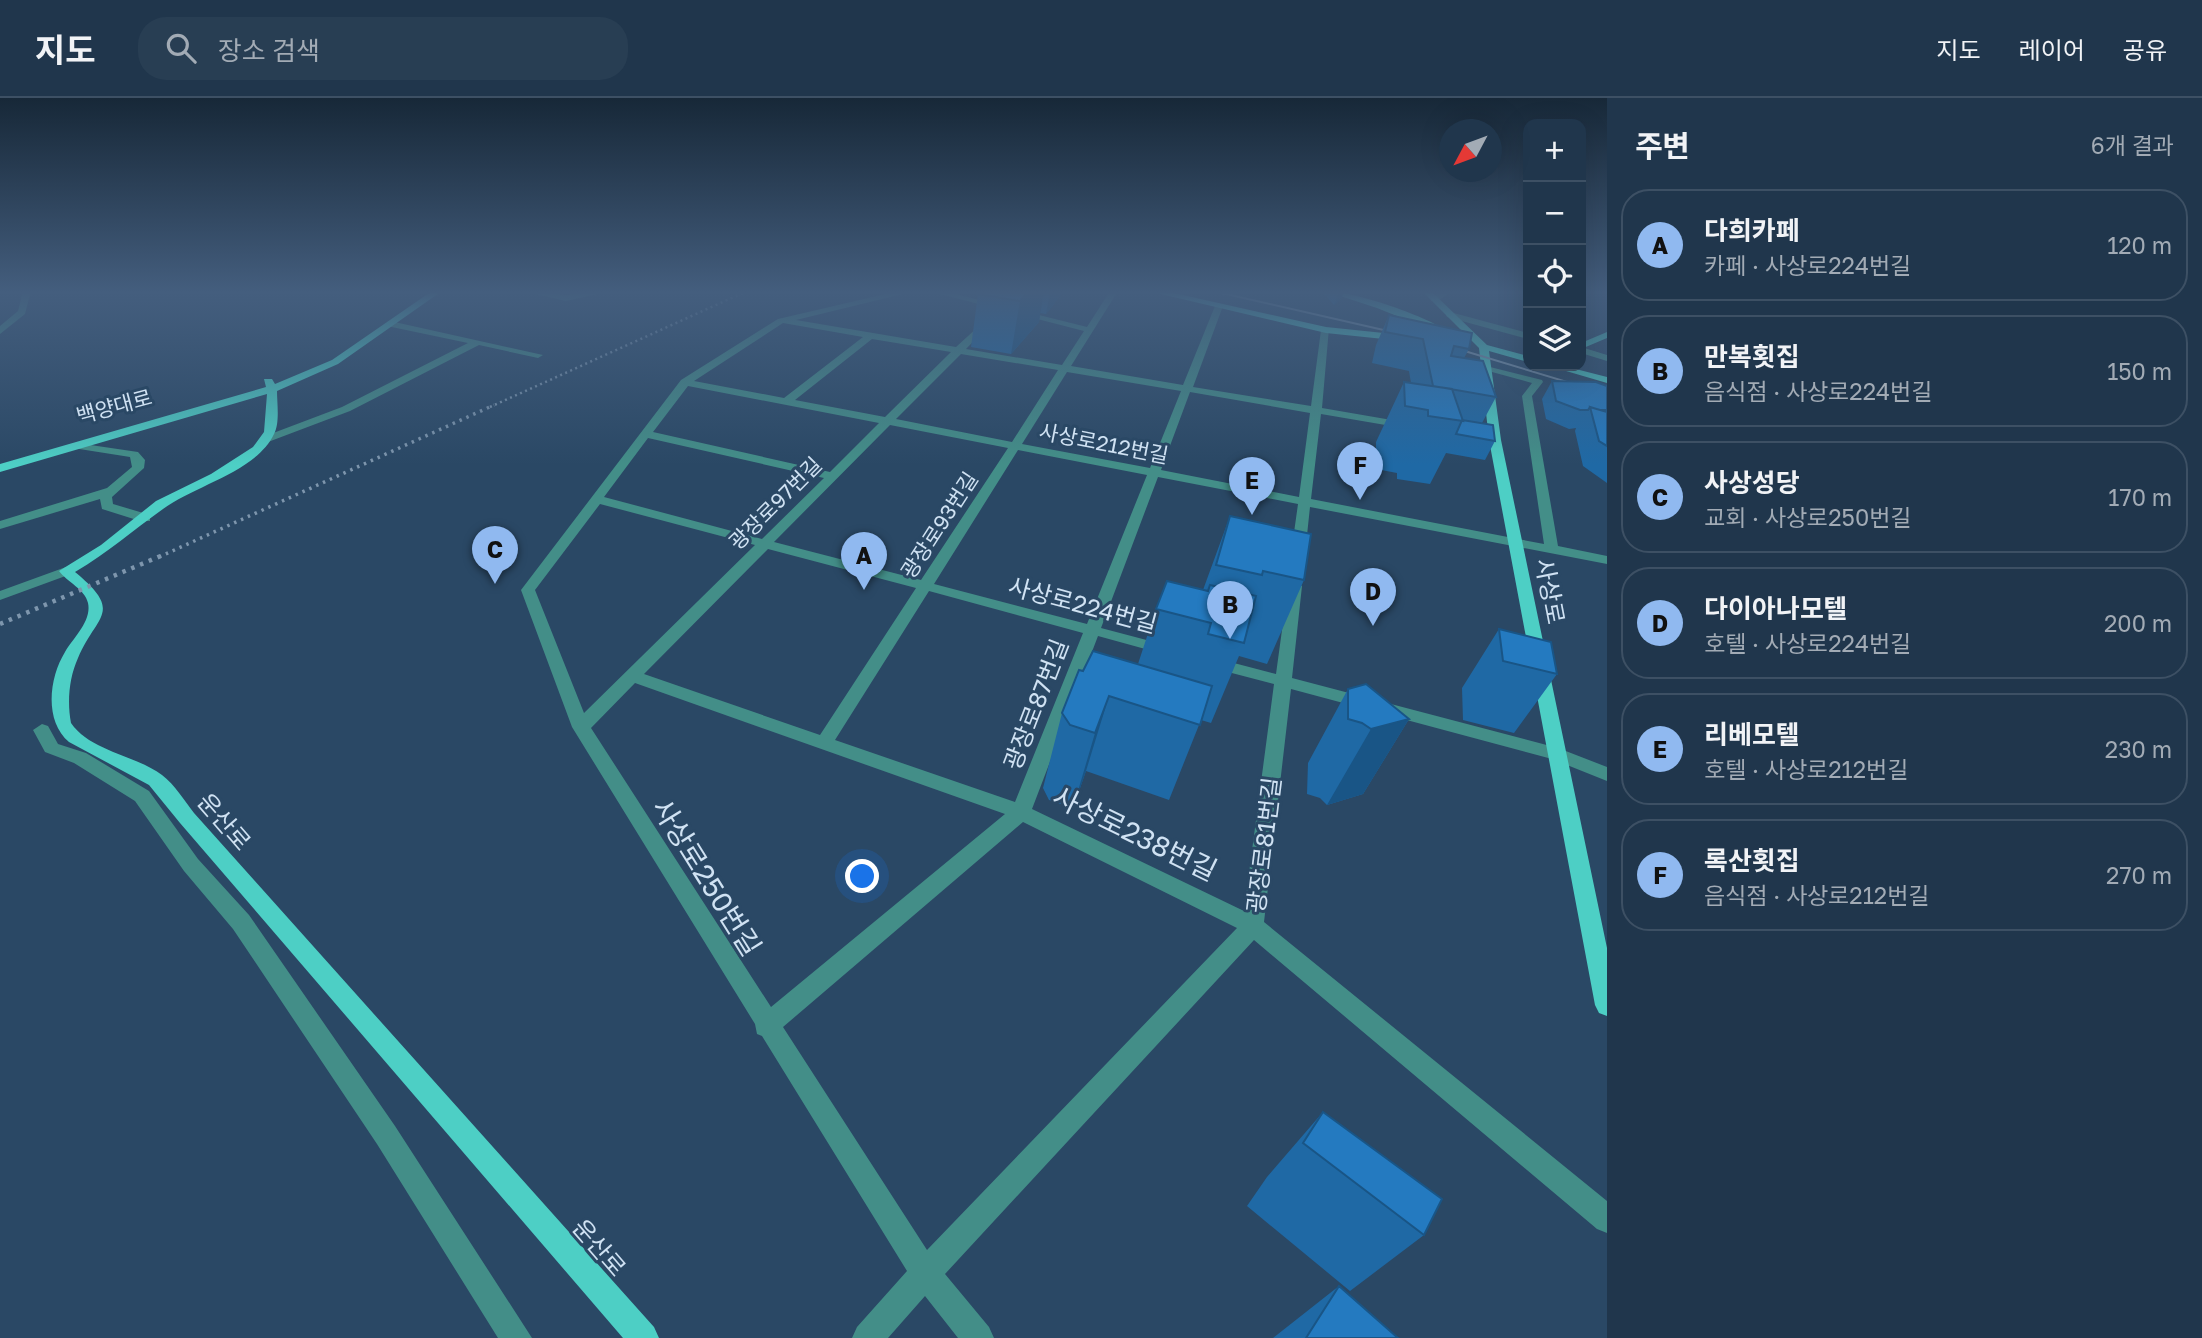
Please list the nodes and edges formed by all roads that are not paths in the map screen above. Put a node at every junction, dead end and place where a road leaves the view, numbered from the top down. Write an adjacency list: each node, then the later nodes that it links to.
1 (334, 349): 23 (main road, 백양대로)
2 (354, 349): 23 (main road, 백양대로)
3 (464, 349): 30 (street)
4 (506, 349): 15 (street)
5 (737, 349): 22 (street, 사상로250번길)
6 (854, 349): 25 (street)
7 (951, 349): 13 (street)
8 (1077, 349): 18 (street, 광장로93번길)
9 (1202, 349): 24 (street, 광장로87번길)
10 (1324, 349): 26 (street, 광장로81번길)
11 (1478, 349): 19 (main road, 사상로)
12 (1488, 349): 16 (main road)
13 (958, 350): 18 (street); 27 (street, 광장로97번길)
14 (1586, 350): 17 (street)
15 (538, 355)
16 (1523, 358)
17 (1607, 358)
18 (1065, 368): 24 (street); 31 (street, 광장로93번길)
19 (1486, 369): 42 (main road, 사상로); 44 (street)
20 (1573, 371): 21 (main road)
21 (1607, 380)
22 (685, 382): 25 (street, 사상로212번길); 29 (street, 사상로250번길)
23 (270, 385): 30 (main road); 32 (main road, 백양대로); 33 (main road, 백양대로)
24 (1186, 389): 26 (street); 35 (street, 광장로87번길)
25 (787, 401): 27 (street, 사상로212번길)
26 (1316, 411): 28 (street); 39 (street, 광장로81번길)
27 (888, 421): 31 (street, 사상로212번길); 36 (street, 광장로97번길)
28 (1426, 429)
29 (645, 434): 36 (street); 38 (street, 사상로250번길)
30 (264, 440): 40 (main road)
31 (1015, 445): 35 (street, 사상로212번길); 47 (street, 광장로93번길)
32 (77, 446): 34 (main road, 백양대로); 37 (street, 백양대로)
33 (0, 457)
34 (0, 468)
35 (1154, 472): 39 (street, 사상로212번길); 49 (street, 광장로87번길)
36 (832, 476): 43 (street, 광장로97번길)
37 (112, 491): 40 (street); 41 (street, 백양대로)
38 (596, 499): 43 (street, 사상로224번길); 52 (street, 사상로250번길)
39 (1305, 502): 42 (street, 사상로212번길); 51 (street, 광장로81번길)
40 (145, 518): 46 (main road)
41 (0, 525)
42 (1516, 542): 44 (street, 사상로212번길); 55 (main road, 사상로)
43 (765, 544): 47 (street, 사상로224번길); 50 (street, 광장로97번길)
44 (1552, 550): 45 (street, 사상로212번길)
45 (1607, 561)
46 (65, 571): 48 (street); 64 (main road, 운산로)
47 (925, 586): 49 (street, 사상로224번길); 54 (street, 광장로93번길)
48 (0, 596)
49 (1092, 630): 51 (street, 사상로224번길); 57 (street, 광장로87번길)
50 (632, 676): 52 (street, 광장로97번길); 54 (street, 사상로238번길)
51 (1283, 681): 55 (street, 사상로224번길); 58 (street, 광장로81번길)
52 (581, 727): 60 (street, 사상로250번길)
53 (42, 730): 63 (street)
54 (824, 743): 57 (street, 사상로238번길)
55 (1558, 754): 56 (street, 사상로224번길); 59 (main road, 사상로)
56 (1607, 774)
57 (1021, 812): 58 (street, 사상로238번길); 60 (street, 광장로87번길)
58 (1253, 926): 61 (street, 사상로238번길); 62 (street, 광장로81번길)
59 (1607, 1005)
60 (766, 1026): 62 (street, 사상로250번길)
61 (1607, 1219)
62 (925, 1273): 65 (street, 광장로81번길); 66 (street, 사상로250번길)
63 (516, 1338)
64 (643, 1338)
65 (868, 1338)
66 (978, 1338)

